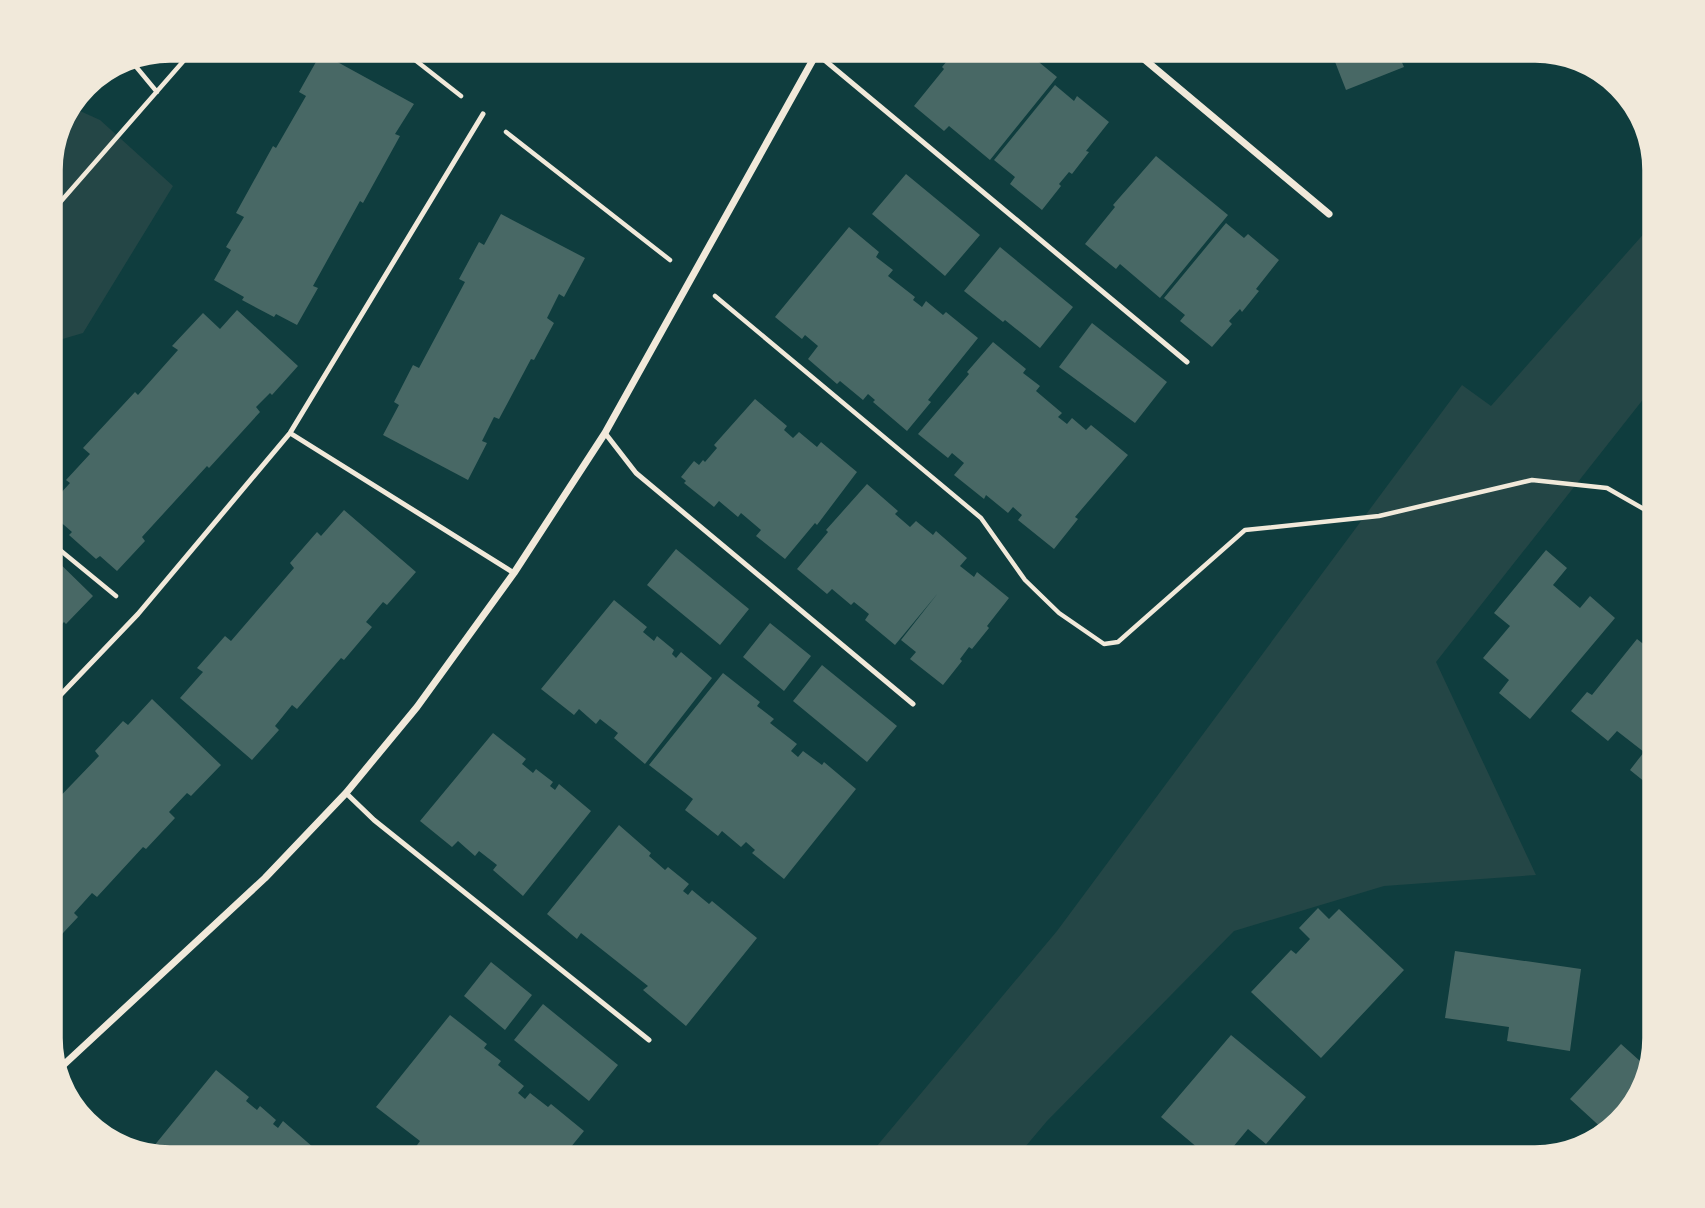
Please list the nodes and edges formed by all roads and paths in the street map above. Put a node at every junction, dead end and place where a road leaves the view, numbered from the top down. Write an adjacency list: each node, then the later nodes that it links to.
1 (184, 61): 7 (path)
2 (416, 61): 8 (path)
3 (811, 61): 11 (street)
4 (829, 61): 12 (lane)
5 (1146, 61): 10 (street)
6 (136, 67): 7 (path)
7 (157, 92): 9 (path)
8 (484, 114): 11 (path); 13 (lane)
9 (61, 201)
10 (1329, 214)
11 (692, 278): 14 (street); 15 (path)
12 (1187, 362)
13 (290, 433): 17 (lane); 18 (lane)
14 (606, 433): 17 (street); 20 (lane)
15 (1644, 509)
16 (61, 551): 18 (path)
17 (514, 573): 21 (street)
18 (138, 614): 19 (lane)
19 (61, 694)
20 (913, 704)
21 (346, 793): 22 (lane); 23 (street)
22 (649, 1041)
23 (65, 1064)

